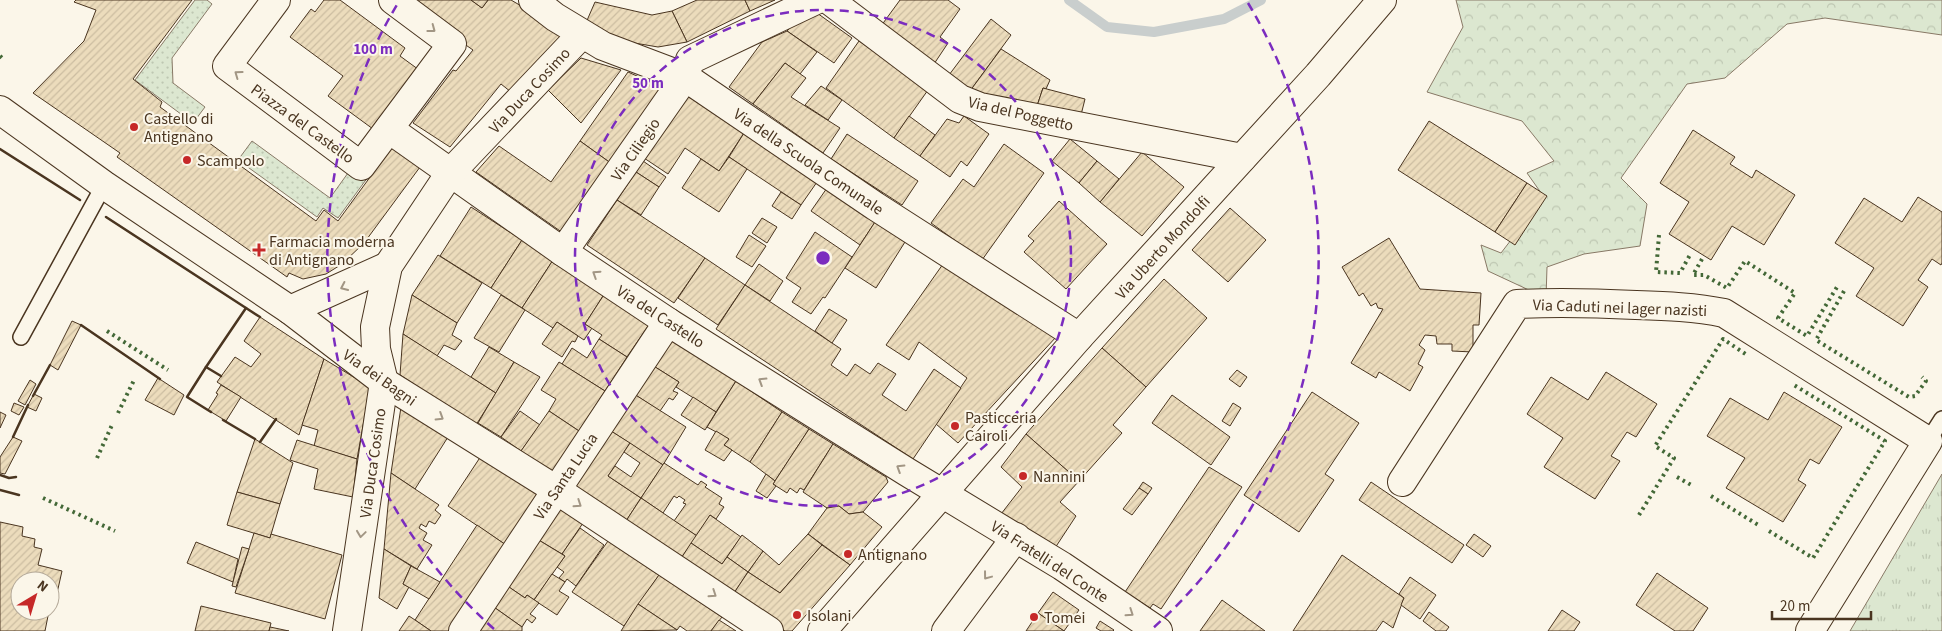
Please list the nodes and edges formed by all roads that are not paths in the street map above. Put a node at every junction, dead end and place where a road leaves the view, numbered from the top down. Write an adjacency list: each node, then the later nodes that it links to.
1 (276, 0): 10 (street, Piazza del Castello, one-way to 1)
2 (393, 0): 10 (street, Piazza del Castello, one-way to 10)
3 (533, 0): 7 (street, Via della Scuola Comunale)
4 (816, 0): 8 (street, Via Ciliegio)
5 (829, 0): 11 (street, Via del Poggetto)
6 (1382, 0): 11 (street, Via Uberto Mondolfi)
7 (582, 34): 8 (street, Via della Scuola Comunale); 12 (street, Via Duca Cosimo)
8 (685, 77): 14 (street, Via Ciliegio); 19 (street, Via della Scuola Comunale)
9 (0, 110): 13 (street, Via dei Bagni)
10 (389, 129): 12 (street, Via del Castello)
11 (1248, 151): 19 (street, Via Uberto Mondolfi)
12 (450, 173): 14 (street, Via del Castello); 15 (street, Via Duca Cosimo)
13 (104, 185): 16 (street, Via dei Bagni); 18 (lane)
14 (563, 252): 17 (street, Via del Castello, one-way to 14)
15 (388, 266): 16 (street, one-way to 16); 20 (street, Via Duca Cosimo)
16 (290, 310): 20 (street, Via dei Bagni)
17 (668, 322): 23 (street, Via Santa Lucia); 24 (street, Via del Castello, one-way to 17)
18 (20, 337)
19 (1079, 337): 24 (street, Via Uberto Mondolfi)
20 (384, 382): 23 (street, Via dei Bagni, one-way to 23); 26 (street, Via Duca Cosimo, one-way to 26)
21 (1935, 430): 22 (street, Via Caduti nei lager nazisti); 32 (street, Via Caduti nei lager nazisti)
22 (1402, 482)
23 (555, 489): 27 (street, Via Santa Lucia); 28 (street, Via dei Bagni, one-way to 28)
24 (941, 493): 25 (street, Via Fratelli del Conte); 29 (street, Via Uberto Mondolfi)
25 (1016, 537): 30 (street, one-way to 30); 31 (street, Via Fratelli del Conte, one-way to 31)
26 (347, 631)
27 (463, 631)
28 (769, 631)
29 (822, 631)
30 (946, 631)
31 (1158, 631)
32 (1810, 631)

